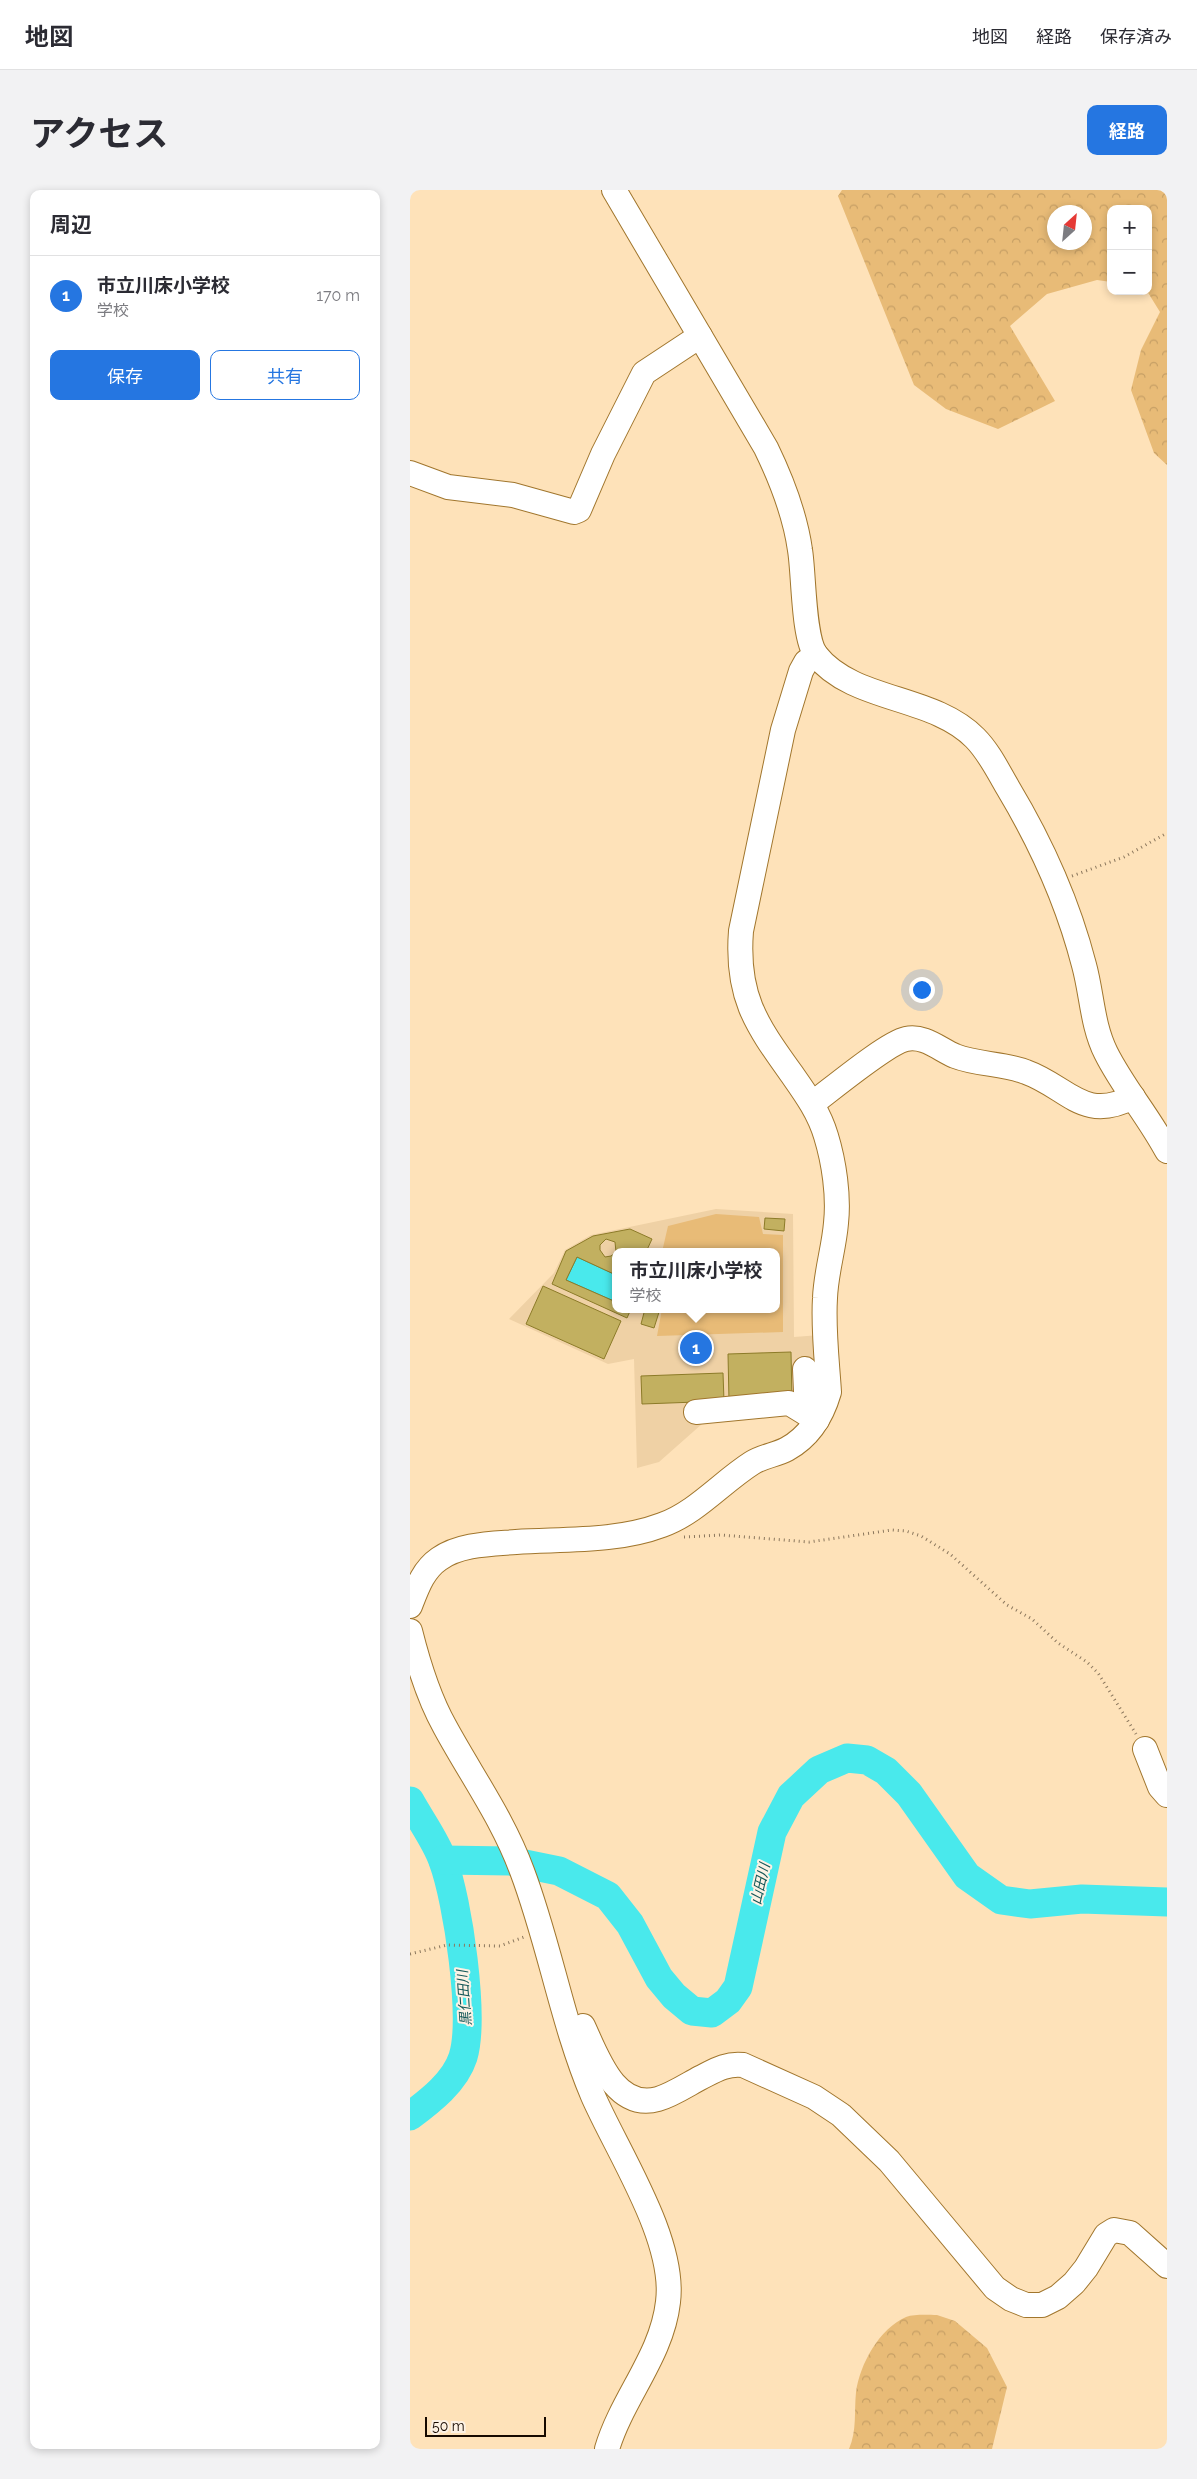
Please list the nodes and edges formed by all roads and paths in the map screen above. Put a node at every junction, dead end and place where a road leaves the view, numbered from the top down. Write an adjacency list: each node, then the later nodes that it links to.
1 (614, 190): 2 (street)
2 (700, 336): 3 (street); 4 (street)
3 (410, 473)
4 (816, 655): 6 (street); 8 (street)
5 (1167, 833): 6 (path)
6 (1056, 882): 7 (street)
7 (1133, 1096): 8 (street); 9 (street)
8 (813, 1103): 12 (street)
9 (1166, 1148)
10 (805, 1369): 12 (street)
11 (696, 1412): 12 (street)
12 (812, 1417): 13 (street)
13 (663, 1525): 14 (street); 16 (path)
14 (410, 1606)
15 (410, 1631): 18 (street)
16 (1146, 1749): 17 (street)
17 (1167, 1795)
18 (540, 1932): 19 (path); 20 (street)
19 (410, 1954)
20 (561, 2006): 21 (street); 22 (street)
21 (1167, 2266)
22 (607, 2449)

